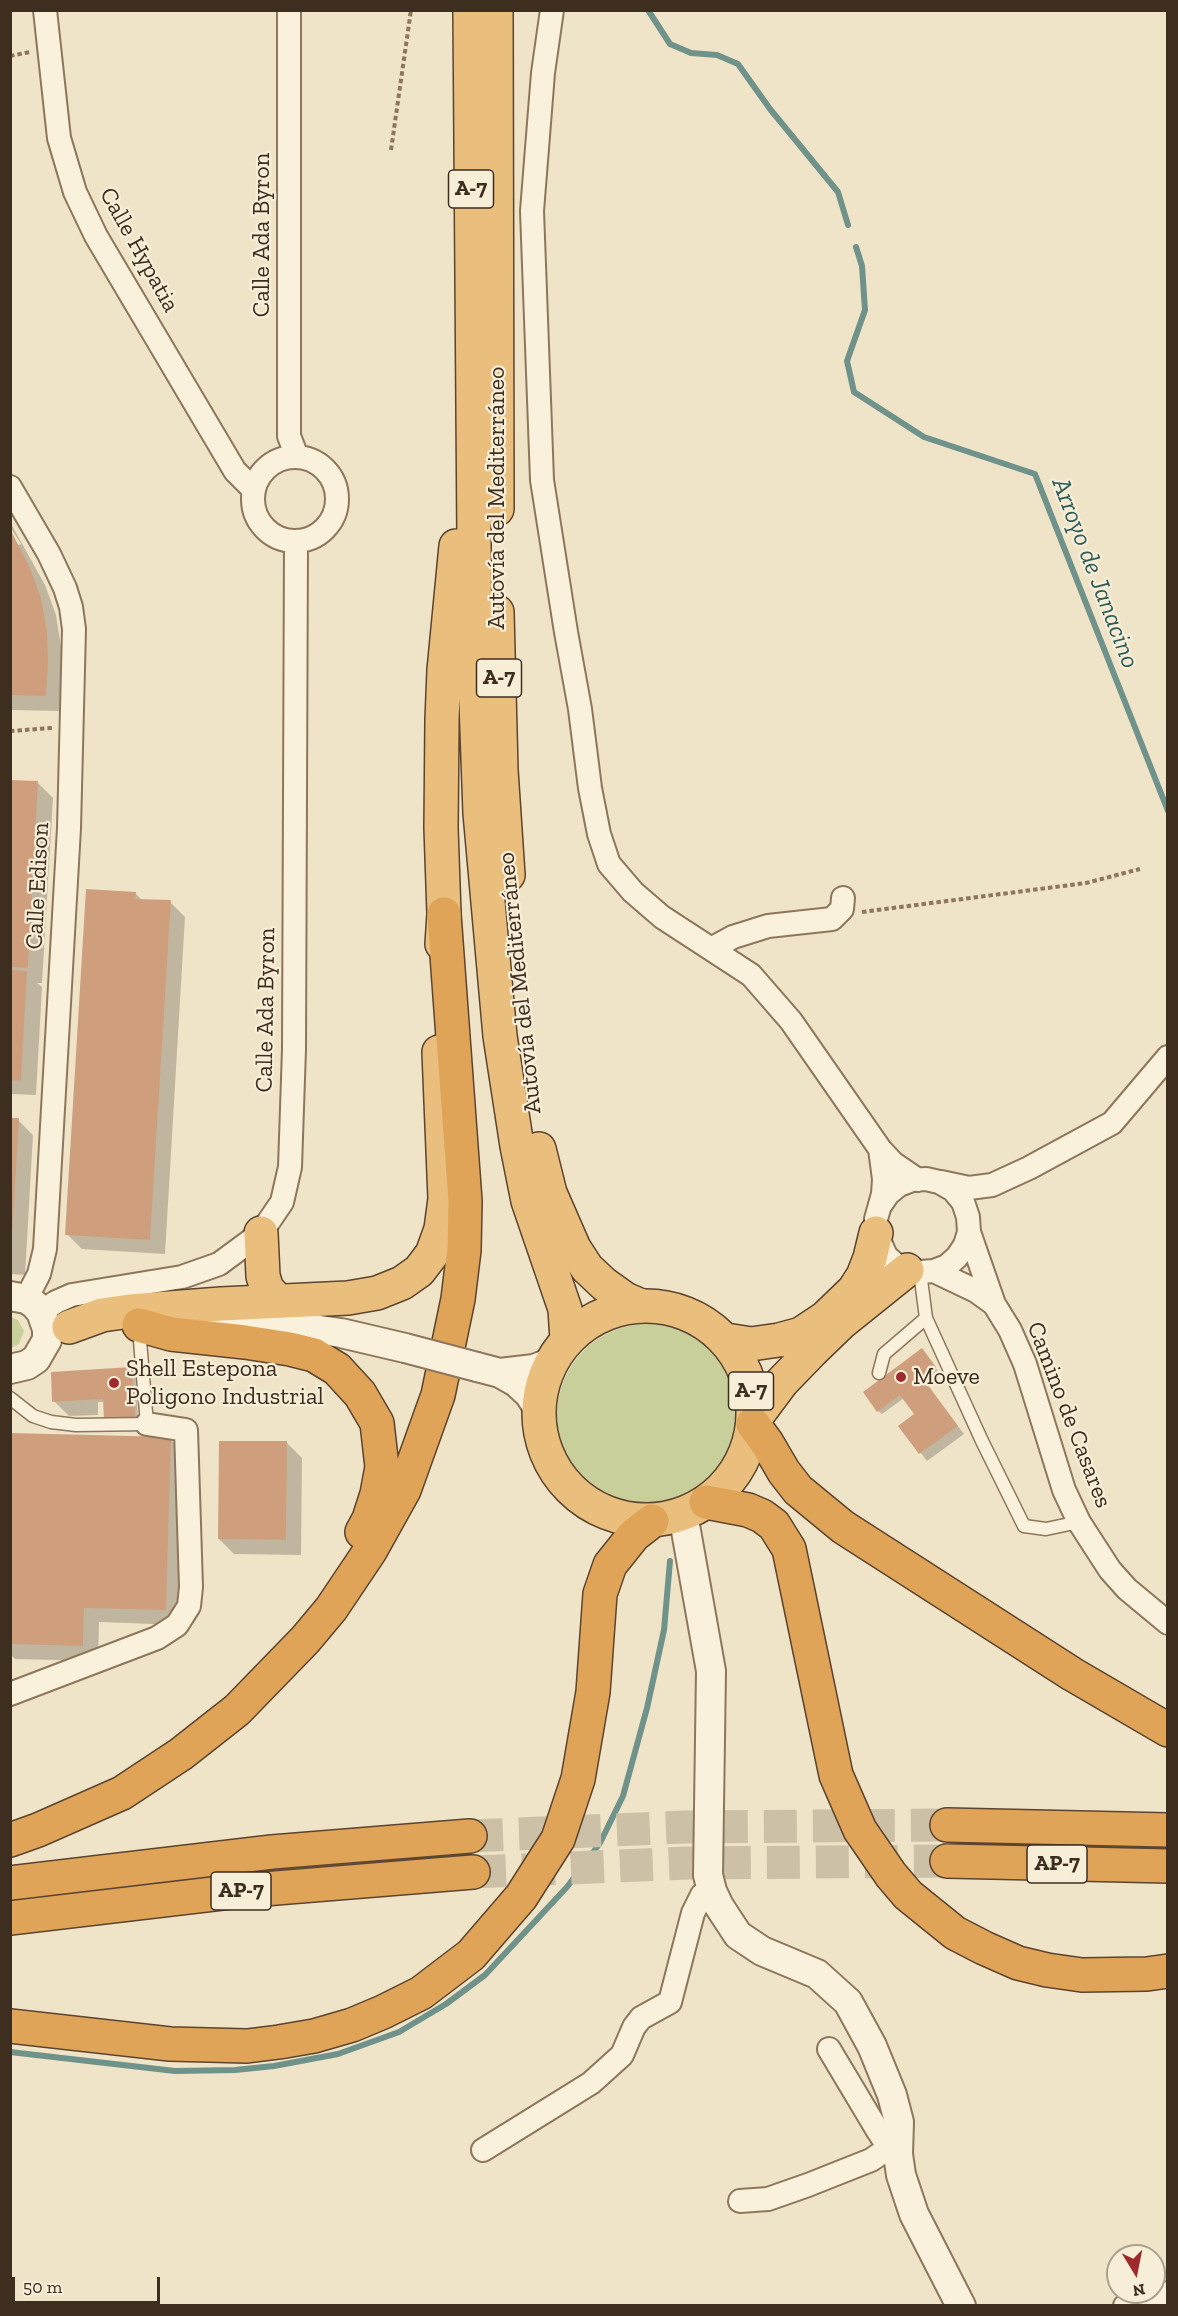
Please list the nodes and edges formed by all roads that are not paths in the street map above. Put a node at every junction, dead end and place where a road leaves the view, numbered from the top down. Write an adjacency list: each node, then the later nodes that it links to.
1 (45, 10): 9 (street, Calle Hypatia)
2 (289, 10): 7 (street, Calle Ada Byron)
3 (470, 10): 6 (highway, Autovía del Mediterráneo / A-7)
4 (496, 10): 24 (highway, Autovía del Mediterráneo / A-7)
5 (552, 10): 13 (street)
6 (471, 368): 12 (highway, Autovía del Mediterráneo / A-7); 29 (highway, Autovía del Mediterráneo / A-7)
7 (297, 457): 9 (street); 10 (street)
8 (10, 487): 25 (street, Calle Edison)
9 (254, 490): 10 (street)
10 (296, 542): 20 (street, Calle Ada Byron)
11 (841, 907): 13 (street)
12 (444, 914): 22 (highway, Autovía del Mediterráneo); 39 (highway)
13 (711, 949): 15 (street)
14 (1167, 1057): 17 (street)
15 (880, 1149): 16 (street); 18 (street)
16 (929, 1181): 17 (street); 18 (street); 19 (street)
17 (992, 1185): 19 (street)
18 (878, 1219): 21 (street); 28 (highway)
19 (969, 1224): 21 (street); 23 (street, Camino de Casares)
20 (261, 1233): 22 (highway); 25 (street, Calle Ada Byron)
21 (920, 1271): 23 (street, Camino de Casares); 26 (lane); 35 (highway)
22 (278, 1301): 25 (highway, Autovía del Mediterráneo)
23 (994, 1304): 38 (street, Camino de Casares)
24 (639, 1305): 28 (highway, A-7); 29 (highway, A-7)
25 (39, 1312): 27 (street); 30 (street)
26 (926, 1318): 32 (lane); 38 (lane)
27 (139, 1325): 31 (street, bridge); 36 (lane); 39 (highway)
28 (726, 1340): 35 (highway, A-7)
29 (558, 1352): 31 (street); 34 (highway, A-7)
30 (10, 1369)
31 (488, 1370): 34 (street)
32 (879, 1373)
33 (10, 1398): 36 (lane)
34 (538, 1408): 37 (highway, A-7)
35 (753, 1423): 37 (highway, A-7); 42 (highway)
36 (147, 1424): 41 (street)
37 (680, 1512): 51 (street); 53 (highway); 54 (highway)
38 (1079, 1522): 40 (street, Camino de Casares)
39 (330, 1609): 46 (highway)
40 (1167, 1623)
41 (10, 1694)
42 (1167, 1730)
43 (947, 1825): 44 (highway, AP-7)
44 (1167, 1830)
45 (470, 1836): 50 (highway, AP-7)
46 (10, 1840)
47 (947, 1861): 48 (highway, AP-7)
48 (1167, 1866)
49 (473, 1872): 52 (highway, AP-7)
50 (10, 1883)
51 (712, 1891): 56 (street); 57 (street)
52 (10, 1918)
53 (1167, 1971)
54 (10, 2026)
55 (829, 2049): 57 (street)
56 (483, 2150)
57 (893, 2151): 58 (street); 59 (street)
58 (740, 2201)
59 (962, 2305)

